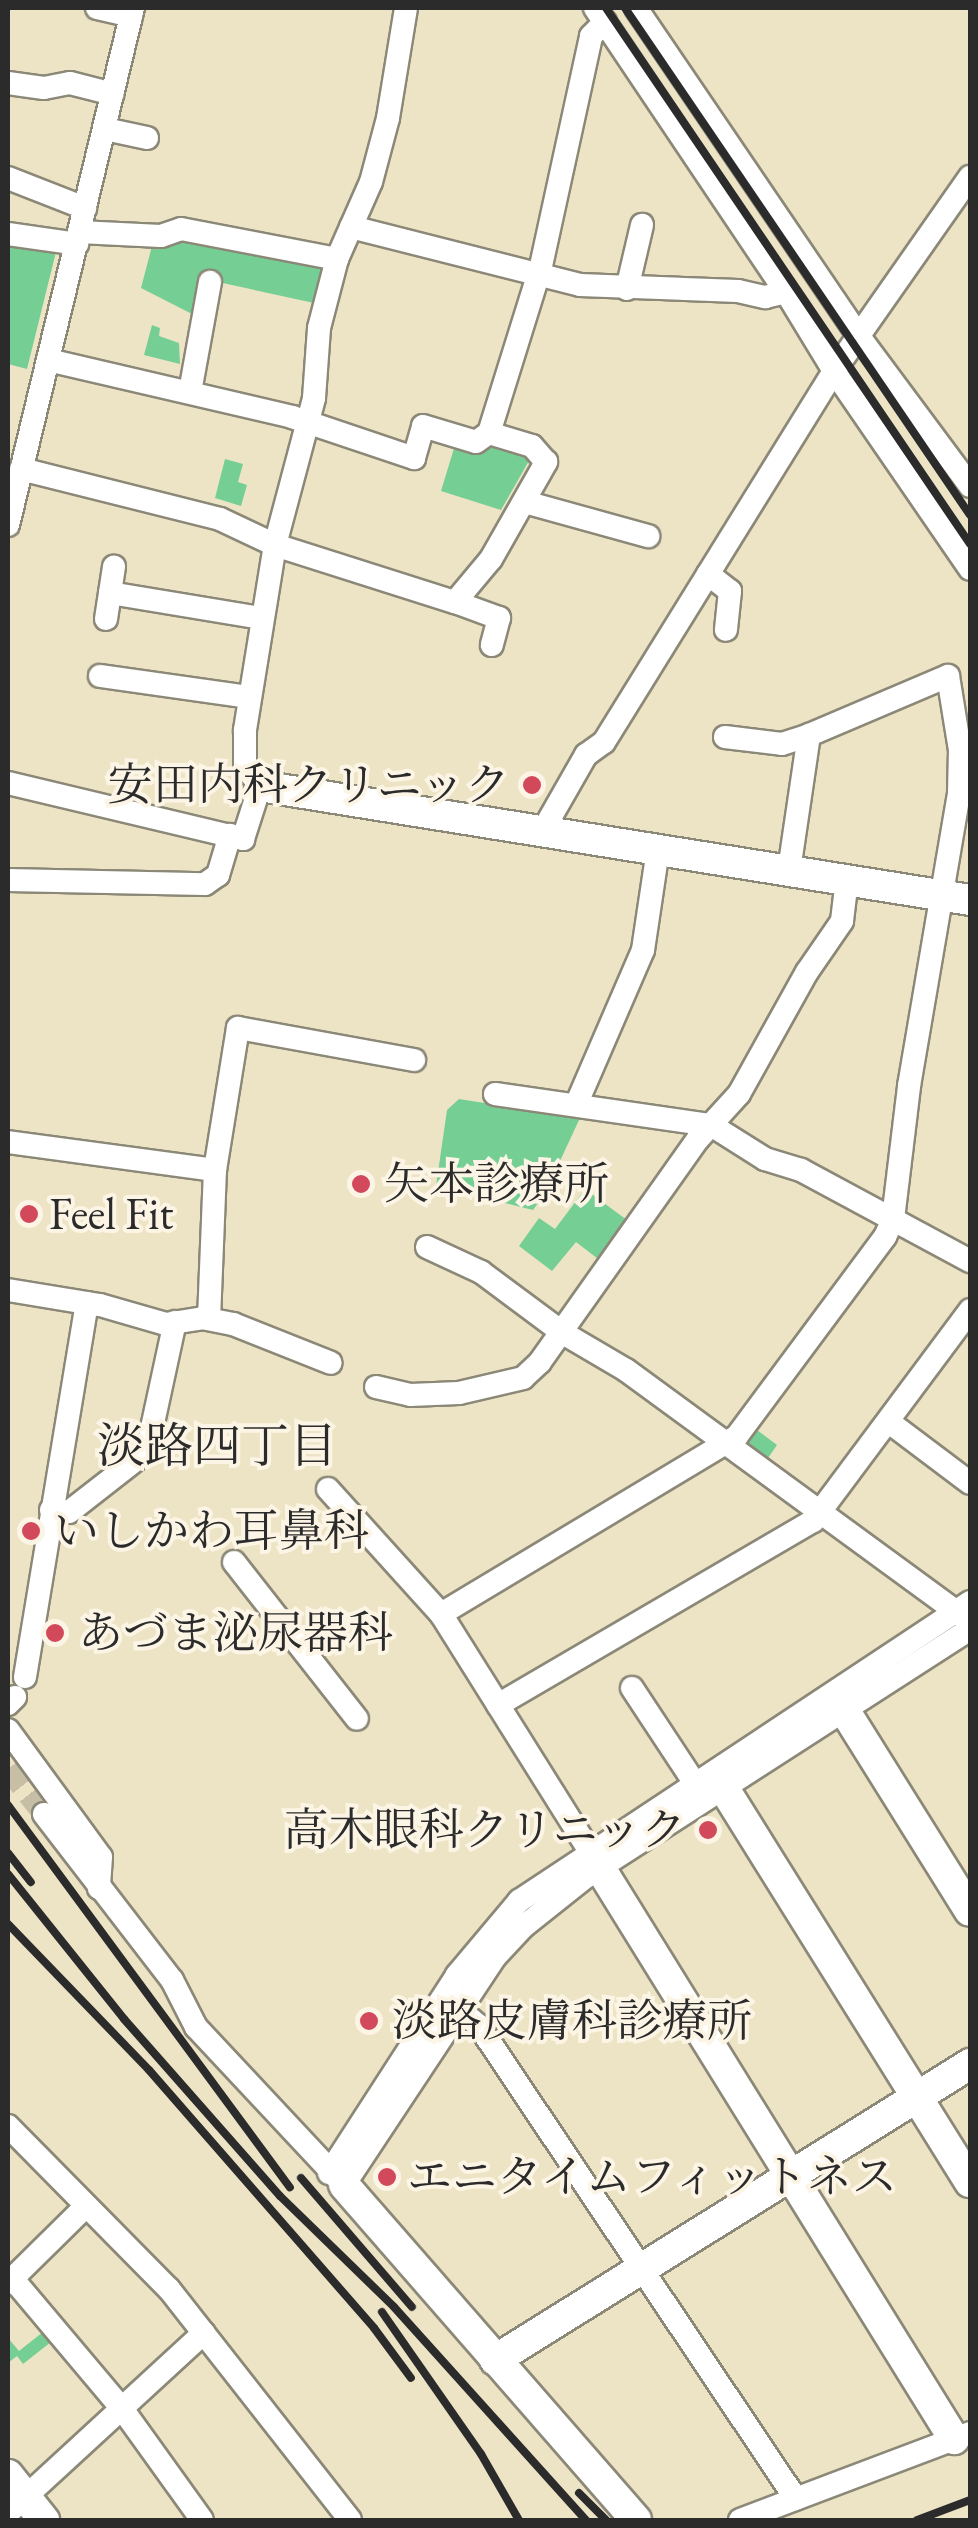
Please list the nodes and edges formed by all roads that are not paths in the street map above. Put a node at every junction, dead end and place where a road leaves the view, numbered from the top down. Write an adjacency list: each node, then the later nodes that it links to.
1 (97, 8): 4 (street)
2 (406, 8): 16 (street)
3 (636, 8): 12 (street)
4 (132, 12): 7 (street)
5 (600, 14): 13 (street); 20 (street)
6 (8, 83): 7 (street)
7 (113, 94): 8 (street)
8 (106, 129): 9 (street); 14 (street)
9 (147, 138)
10 (970, 177): 24 (street)
11 (8, 178): 14 (street)
12 (753, 181): 13 (street); 24 (street)
13 (725, 200): 23 (street)
14 (86, 208): 18 (street)
15 (642, 226): 22 (street)
16 (351, 228): 19 (street); 20 (street)
17 (8, 234): 18 (street)
18 (78, 238): 19 (street); 25 (street)
19 (336, 259): 28 (street)
20 (536, 277): 22 (street); 29 (street)
21 (210, 282): 27 (street)
22 (628, 288): 23 (street)
23 (786, 292): 26 (street)
24 (858, 336): 26 (street); 31 (street)
25 (48, 360): 27 (street); 30 (street)
26 (834, 371): 37 (street); 38 (street)
27 (190, 392): 28 (street)
28 (308, 423): 29 (street); 35 (street)
29 (489, 433): 32 (street)
30 (21, 469): 33 (street); 35 (street)
31 (970, 486)
32 (525, 502): 34 (street); 40 (street)
33 (8, 525)
34 (648, 536)
35 (275, 546): 40 (street); 41 (street)
36 (114, 567): 39 (street)
37 (970, 569)
38 (708, 574): 43 (street); 52 (street)
39 (110, 593): 41 (street); 42 (street)
40 (455, 602): 44 (street)
41 (261, 618): 46 (street)
42 (106, 619)
43 (726, 630)
44 (492, 645)
45 (100, 676): 46 (street)
46 (250, 698): 50 (street)
47 (810, 736): 48 (street); 51 (street); 55 (street)
48 (725, 737)
49 (8, 783): 53 (street)
50 (260, 786): 52 (street); 53 (street)
51 (965, 790): 58 (street)
52 (542, 832): 54 (street)
53 (230, 835): 57 (street)
54 (658, 850): 55 (street); 62 (street)
55 (788, 870): 56 (street)
56 (848, 879): 58 (street); 63 (street)
57 (8, 880)
58 (939, 895): 59 (street); 66 (street)
59 (970, 900)
60 (414, 1060): 65 (street)
61 (495, 1094): 62 (street)
62 (576, 1105): 63 (street)
63 (711, 1126): 66 (street); 74 (street)
64 (8, 1142): 65 (street)
65 (215, 1170): 72 (street)
66 (894, 1219): 68 (street); 78 (street)
67 (427, 1247): 74 (street)
68 (970, 1261)
69 (8, 1290): 70 (street)
70 (86, 1303): 73 (street); 81 (street)
71 (970, 1310): 77 (street)
72 (209, 1319): 73 (street); 75 (street)
73 (176, 1322): 81 (street)
74 (563, 1333): 76 (street); 78 (street)
75 (331, 1363)
76 (376, 1387)
77 (888, 1422): 79 (street); 82 (street)
78 (728, 1444): 82 (street); 84 (street)
79 (970, 1484)
80 (328, 1489): 84 (street)
81 (51, 1510): 87 (street)
82 (820, 1512): 85 (street); 88 (street)
83 (234, 1562): 90 (street)
84 (441, 1614): 88 (street)
85 (967, 1618): 89 (street); 92 (street)
86 (632, 1688): 92 (street)
87 (16, 1693)
88 (498, 1705): 94 (street)
89 (844, 1708): 92 (street); 96 (street)
90 (356, 1719)
91 (8, 1730): 95 (street)
92 (708, 1784): 94 (street); 99 (street)
93 (44, 1814): 95 (street)
94 (595, 1860): 97 (street); 101 (street); 102 (street)
95 (99, 1888): 102 (street)
96 (970, 1911)
97 (460, 2010): 102 (street); 105 (street)
98 (970, 2064): 99 (street)
99 (917, 2097): 101 (street); 103 (street)
100 (8, 2126): 104 (street)
101 (792, 2176): 105 (street); 110 (street)
102 (337, 2179): 108 (street)
103 (970, 2182)
104 (85, 2207): 106 (street); 107 (street)
105 (644, 2269): 108 (street); 111 (street)
106 (10, 2281): 109 (street)
107 (204, 2334): 109 (street); 114 (street)
108 (495, 2360): 115 (street)
109 (123, 2410): 112 (street); 113 (street)
110 (962, 2436): 111 (street)
111 (796, 2499): 116 (street)
112 (21, 2501)
113 (202, 2520)
114 (350, 2520)
115 (636, 2520)
116 (740, 2520)

